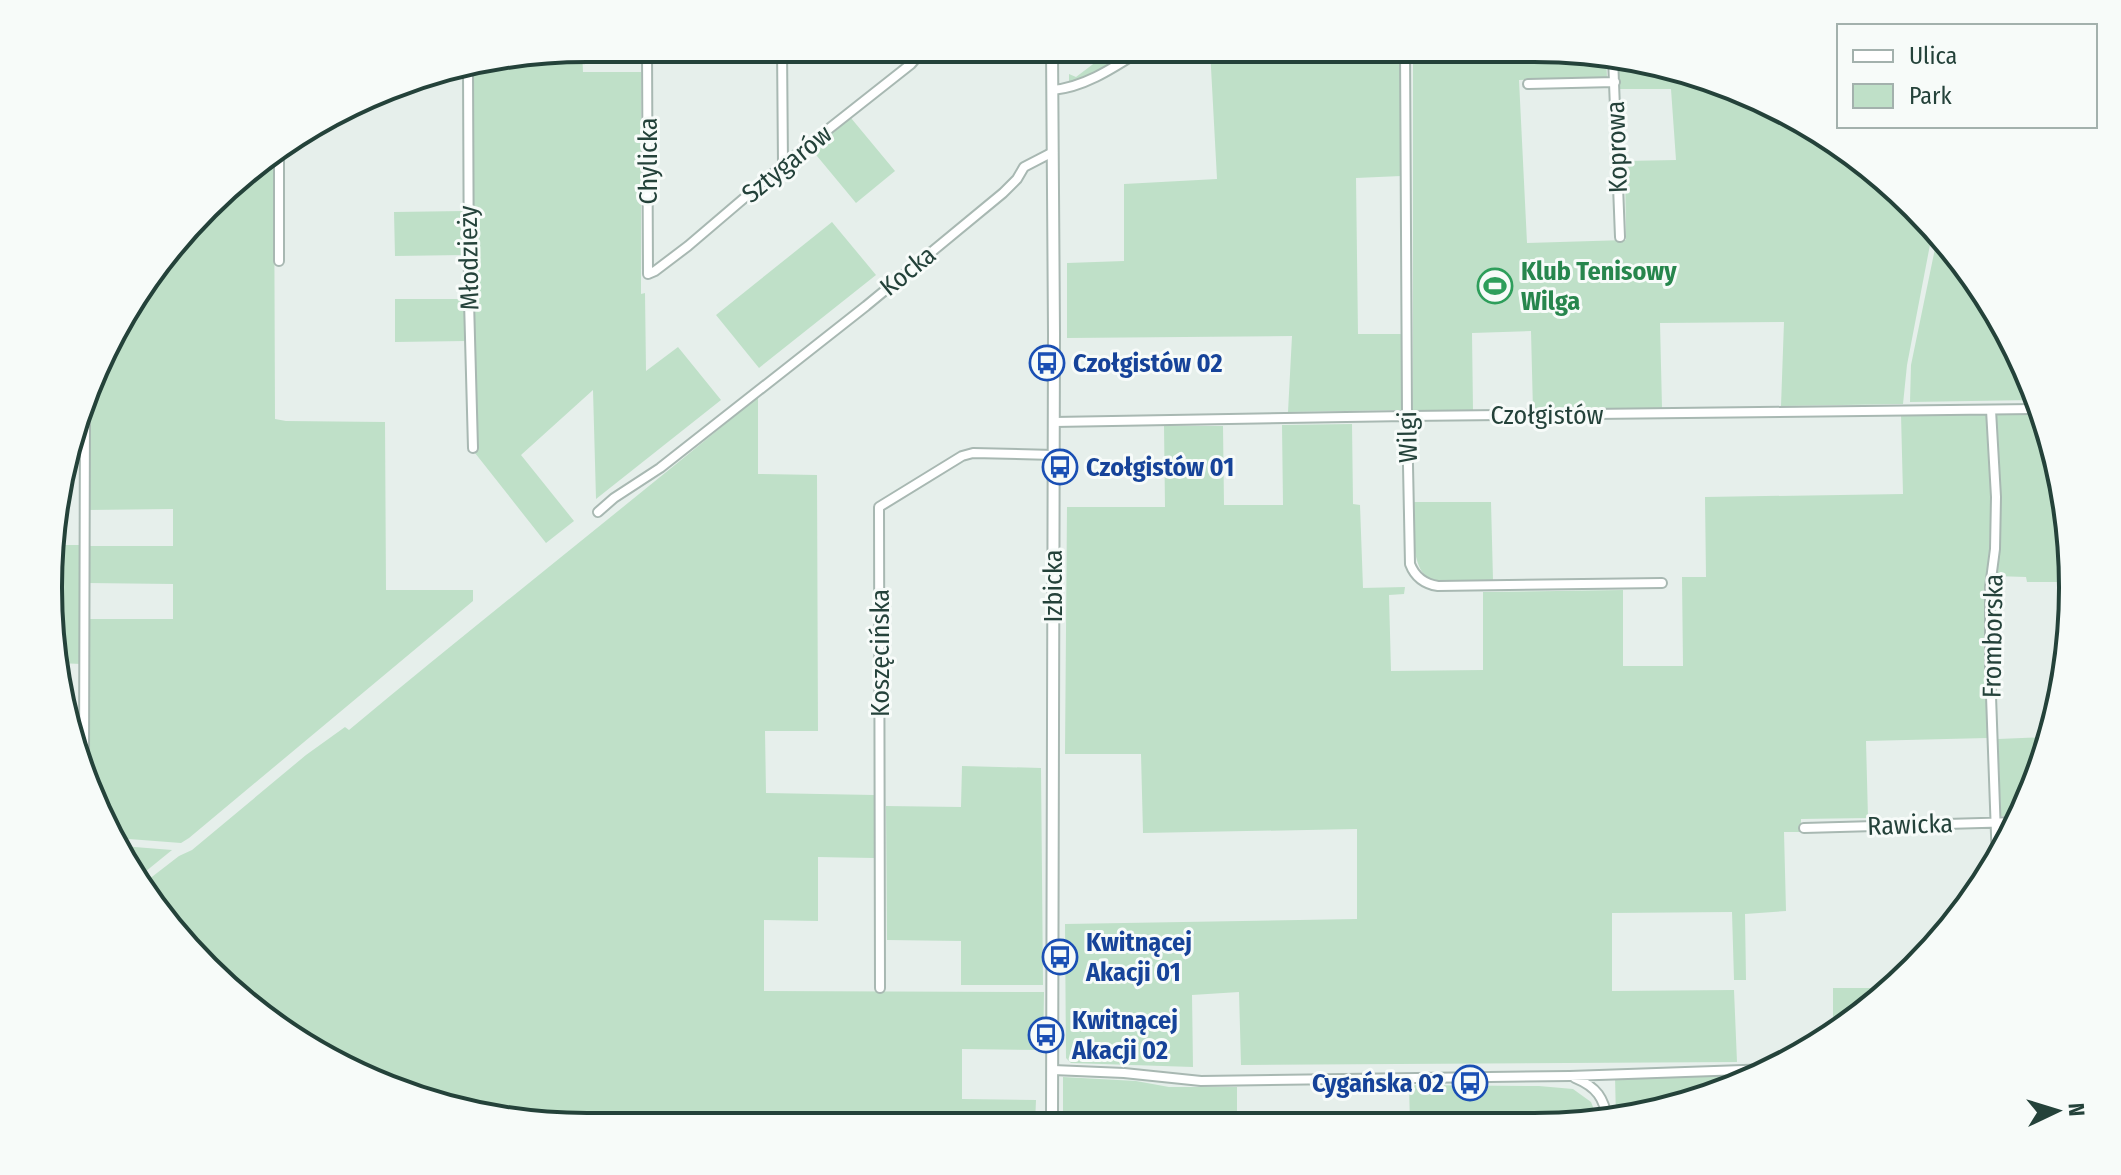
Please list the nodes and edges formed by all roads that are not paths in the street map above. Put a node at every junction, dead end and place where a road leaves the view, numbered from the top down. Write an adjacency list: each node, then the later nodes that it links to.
1 (647, 62): 17 (street, Chylicka)
2 (782, 62): 14 (street)
3 (913, 62): 14 (street, Sztygarów)
4 (1052, 62): 11 (street, Izbicka)
5 (1121, 62): 11 (street)
6 (1405, 62): 20 (street, Wilgi)
7 (1614, 68): 9 (street, Koprowa)
8 (468, 76): 23 (street, Młodzieży)
9 (1615, 82): 10 (street); 15 (street, Koprowa)
10 (1528, 84)
11 (1053, 90): 12 (street, Izbicka)
12 (1053, 152): 21 (street, Izbicka); 25 (street, Kocka)
13 (279, 163): 16 (street)
14 (783, 165): 17 (street, Sztygarów)
15 (1620, 237)
16 (279, 261)
17 (648, 274)
18 (2027, 409): 19 (street, Czołgistów)
19 (1991, 410): 20 (street, Czołgistów); 28 (street, Fromborska)
20 (1407, 416): 21 (street, Czołgistów); 26 (street, Wilgi)
21 (1054, 422): 24 (street, Izbicka)
22 (85, 435): 27 (street)
23 (473, 448)
24 (1054, 455): 32 (street, Koszęcińska); 33 (street, Izbicka)
25 (598, 512)
26 (1662, 583)
27 (84, 737)
28 (1997, 822): 29 (street, Rawicka); 30 (street, Rawicka); 31 (street, Fromborska)
29 (2004, 822)
30 (1804, 828)
31 (1997, 835)
32 (880, 988)
33 (1053, 1070): 35 (street); 37 (street, Izbicka)
34 (1742, 1070): 35 (street)
35 (1570, 1076): 36 (street)
36 (1606, 1108)
37 (1052, 1113)

